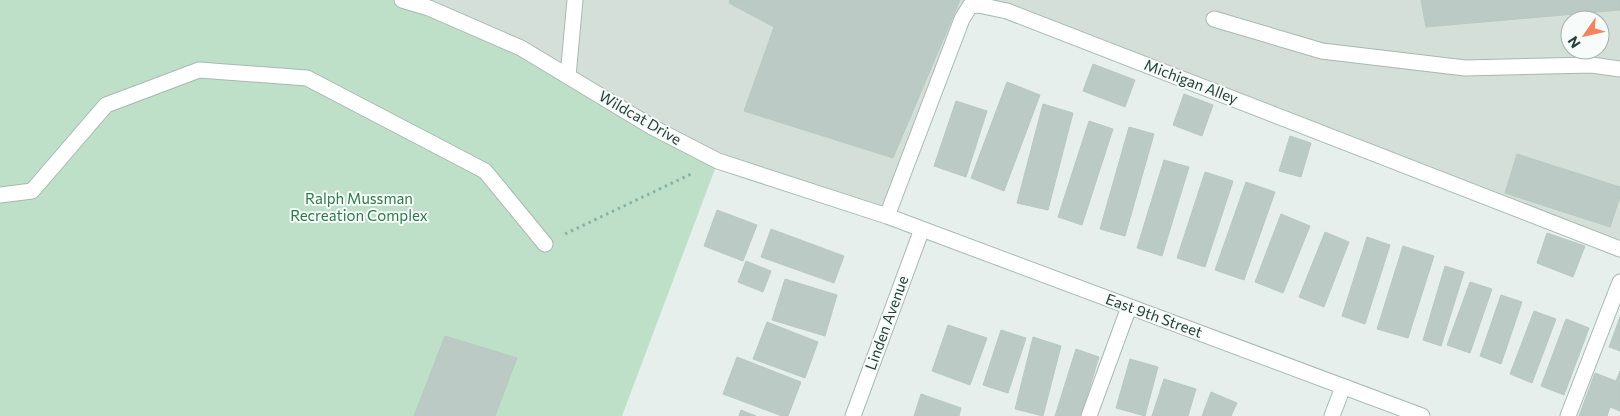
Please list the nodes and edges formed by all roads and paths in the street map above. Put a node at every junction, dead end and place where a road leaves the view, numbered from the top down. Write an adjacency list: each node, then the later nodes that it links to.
1 (402, 0): 5 (street, Wildcat Drive)
2 (575, 0): 5 (street)
3 (1214, 19): 4 (street)
4 (1620, 70)
5 (568, 76): 6 (street, Wildcat Drive)
6 (718, 162): 8 (street, Wildcat Drive); 10 (path)
7 (0, 195): 10 (street)
8 (887, 216): 9 (street, East 9th Street); 11 (street, Michigan Alley)
9 (922, 229): 13 (street, East 9th Street); 15 (street, Linden Avenue)
10 (545, 244)
11 (1620, 249)
12 (1620, 282): 19 (street)
13 (1129, 307): 14 (street, East 9th Street); 16 (street)
14 (1345, 387): 17 (street); 18 (street, East 9th Street)
15 (853, 416)
16 (1089, 416)
17 (1332, 416)
18 (1422, 416)
19 (1568, 416)

